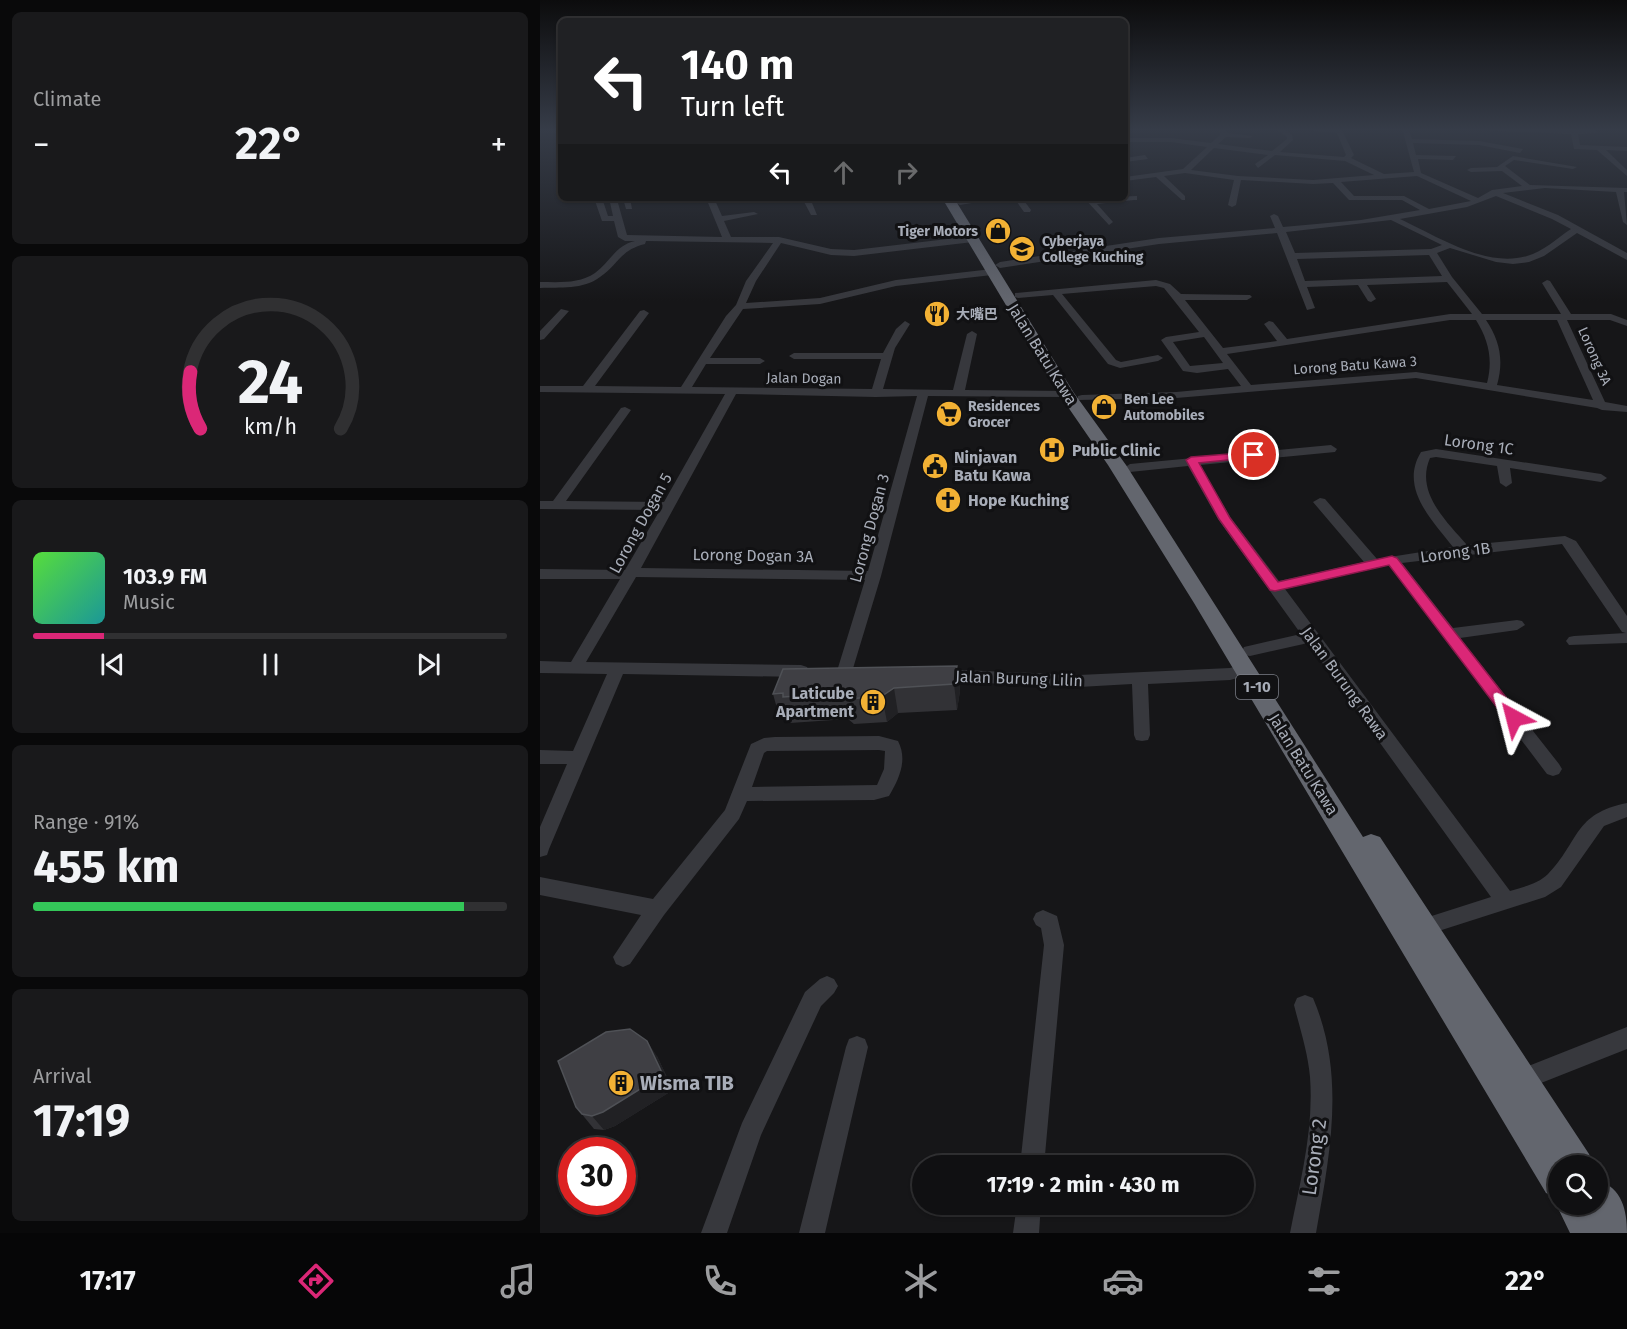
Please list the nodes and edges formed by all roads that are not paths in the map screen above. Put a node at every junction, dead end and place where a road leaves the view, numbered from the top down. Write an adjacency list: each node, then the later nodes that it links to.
1 (1170, 186): 10 (street)
2 (1236, 186): 24 (street)
3 (1340, 186): 27 (street)
4 (1444, 186): 12 (street)
5 (1484, 186): 8 (street)
6 (1528, 187): 7 (street); 8 (street)
7 (1624, 190): 35 (street)
8 (1496, 191): 12 (street); 36 (street)
9 (1134, 198): 11 (street)
10 (1182, 198)
11 (1128, 200)
12 (1476, 200): 27 (street)
13 (599, 201): 32 (street)
14 (613, 201): 32 (street)
15 (627, 201): 25 (street)
16 (711, 201): 33 (street)
17 (808, 201): 28 (street)
18 (955, 201): 39 (highway, Jalan Batu Kawa / 1-10)
19 (956, 201): 46 (highway, Jalan Batu Kawa / 1-10)
20 (1020, 201): 26 (street)
21 (1091, 201): 34 (street)
22 (1107, 201): 23 (street)
23 (1124, 202)
24 (1232, 205)
25 (629, 207)
26 (1027, 210)
27 (1429, 212): 31 (street)
28 (814, 213)
29 (754, 214): 33 (street)
30 (1274, 216): 37 (street)
31 (1392, 218): 37 (street); 42 (street)
32 (617, 219): 38 (street)
33 (719, 219): 40 (street)
34 (1109, 222)
35 (1627, 222)
36 (1577, 229): 42 (street); 45 (street)
37 (1281, 232): 44 (street); 46 (street)
38 (676, 239): 40 (street); 51 (street)
39 (973, 239): 41 (street); 46 (highway, Jalan Batu Kawa / 1-10)
40 (728, 240): 41 (street)
41 (779, 240): 57 (street)
42 (1451, 245): 43 (street)
43 (1432, 252): 44 (street); 47 (street)
44 (1292, 256): 50 (street)
45 (1627, 257)
46 (996, 268): 53 (highway, Jalan Batu Kawa / 1-10); 57 (street); 86 (highway, Jalan Batu Kawa / 1-10)
47 (1448, 279): 48 (street); 60 (street)
48 (1361, 282): 50 (street); 56 (street)
49 (1547, 282): 61 (street, Lorong 3A)
50 (1302, 284): 58 (street)
51 (540, 285)
52 (1054, 291): 53 (street); 54 (street); 73 (street)
53 (1018, 295): 86 (highway, Jalan Batu Kawa / 1-10)
54 (1178, 297): 55 (street); 67 (street)
55 (1247, 297)
56 (1371, 299)
57 (740, 306): 74 (street)
58 (1310, 308)
59 (644, 313): 79 (street)
60 (1481, 316): 61 (street); 69 (street); 77 (street)
61 (1564, 317): 63 (street); 87 (street, Lorong 3A)
62 (540, 318): 68 (street)
63 (1627, 323)
64 (905, 324): 72 (street)
65 (1269, 324): 69 (street)
66 (972, 334): 85 (street)
67 (1205, 334): 70 (street); 76 (street)
68 (540, 337)
69 (1284, 342): 70 (street)
70 (1219, 352): 76 (street)
71 (794, 356): 72 (street)
72 (887, 357): 83 (street)
73 (1158, 358)
74 (704, 361): 75 (street); 81 (street)
75 (759, 361)
76 (1230, 365): 78 (street)
77 (1491, 387): 78 (street, Lorong Batu Kawa 3); 87 (street, Lorong Batu Kawa 3)
78 (1248, 388): 86 (street, Lorong Batu Kawa 3)
79 (586, 390): 80 (street, Jalan Dogan); 81 (street, Jalan Dogan)
80 (542, 392)
81 (684, 392): 82 (street, Jalan Dogan)
82 (732, 392): 83 (street, Jalan Dogan); 99 (street, Lorong Dogan 5)
83 (876, 394): 84 (street, Jalan Dogan)
84 (923, 394): 85 (street, Jalan Dogan); 105 (street, Lorong Dogan 3)
85 (958, 394): 86 (street, Jalan Dogan)
86 (1074, 396): 93 (highway, Jalan Batu Kawa / 1-10); 113 (highway, Jalan Batu Kawa / 1-10)
87 (1602, 406): 88 (street, Lorong Batu Kawa 3)
88 (1627, 409)
89 (625, 410): 98 (street)
90 (1331, 448): 91 (street)
91 (1191, 460): 93 (street); 106 (street, Jalan Burung Rawa)
92 (1503, 464): 94 (street, Lorong 1C); 95 (street); 100 (street, Lorong 1C)
93 (1130, 468): 113 (highway, Jalan Batu Kawa / 1-10)
94 (1601, 477)
95 (1506, 483)
96 (1320, 502): 102 (street)
97 (540, 505): 98 (street)
98 (557, 505): 99 (street)
99 (668, 506): 104 (street, Lorong Dogan 5)
100 (1463, 550): 101 (street, Lorong 1B); 108 (street, Lorong 1B)
101 (1392, 560): 102 (street); 109 (street, Lorong 1B)
102 (1373, 564): 106 (street)
103 (540, 574): 104 (street, Lorong Dogan 3A)
104 (630, 574): 105 (street, Lorong Dogan 3A); 115 (street, Lorong Dogan 5)
105 (874, 576): 117 (street, Lorong Dogan 3)
106 (1275, 587): 110 (street, Jalan Burung Rawa)
107 (1517, 625): 109 (street)
108 (1627, 628)
109 (1449, 634): 124 (street, Lorong 1B)
110 (1311, 637): 113 (street, Jalan Burung Lilin); 129 (street, Jalan Burung Rawa)
111 (1627, 638): 112 (street)
112 (1574, 641)
113 (1248, 661): 120 (street, Jalan Burung Lilin); 132 (highway, Jalan Batu Kawa / 1-10); 141 (highway, Jalan Batu Kawa / 1-10)
114 (540, 667): 115 (street)
115 (574, 668): 116 (street)
116 (617, 669): 117 (street); 123 (street)
117 (833, 671): 118 (street)
118 (866, 672)
119 (920, 674): 120 (street, Jalan Burung Lilin)
120 (1140, 679): 121 (street)
121 (1142, 735)
122 (540, 758): 123 (street)
123 (580, 758): 127 (street)
124 (1553, 769)
125 (741, 794): 125 (street); 130 (street)
126 (1627, 810): 129 (street)
127 (540, 849)
128 (540, 886): 130 (street)
129 (1505, 900): 132 (street)
130 (657, 909): 133 (street)
131 (1043, 919): 139 (street)
132 (1423, 927): 138 (highway, Jalan Batu Kawa / 1-10)
133 (623, 957)
134 (827, 986): 145 (street)
135 (1305, 1005): 148 (street, Lorong 2)
136 (1627, 1038): 138 (street)
137 (857, 1047): 146 (street)
138 (1521, 1080): 140 (highway, Jalan Batu Kawa / 1-10)
139 (1033, 1155)
140 (1570, 1155)
141 (1548, 1164)
142 (1608, 1213): 150 (highway)
143 (1028, 1215): 147 (street)
144 (1579, 1215): 149 (highway)
145 (714, 1233)
146 (812, 1233)
147 (1026, 1233)
148 (1303, 1233)
149 (1590, 1233)
150 (1621, 1233)

